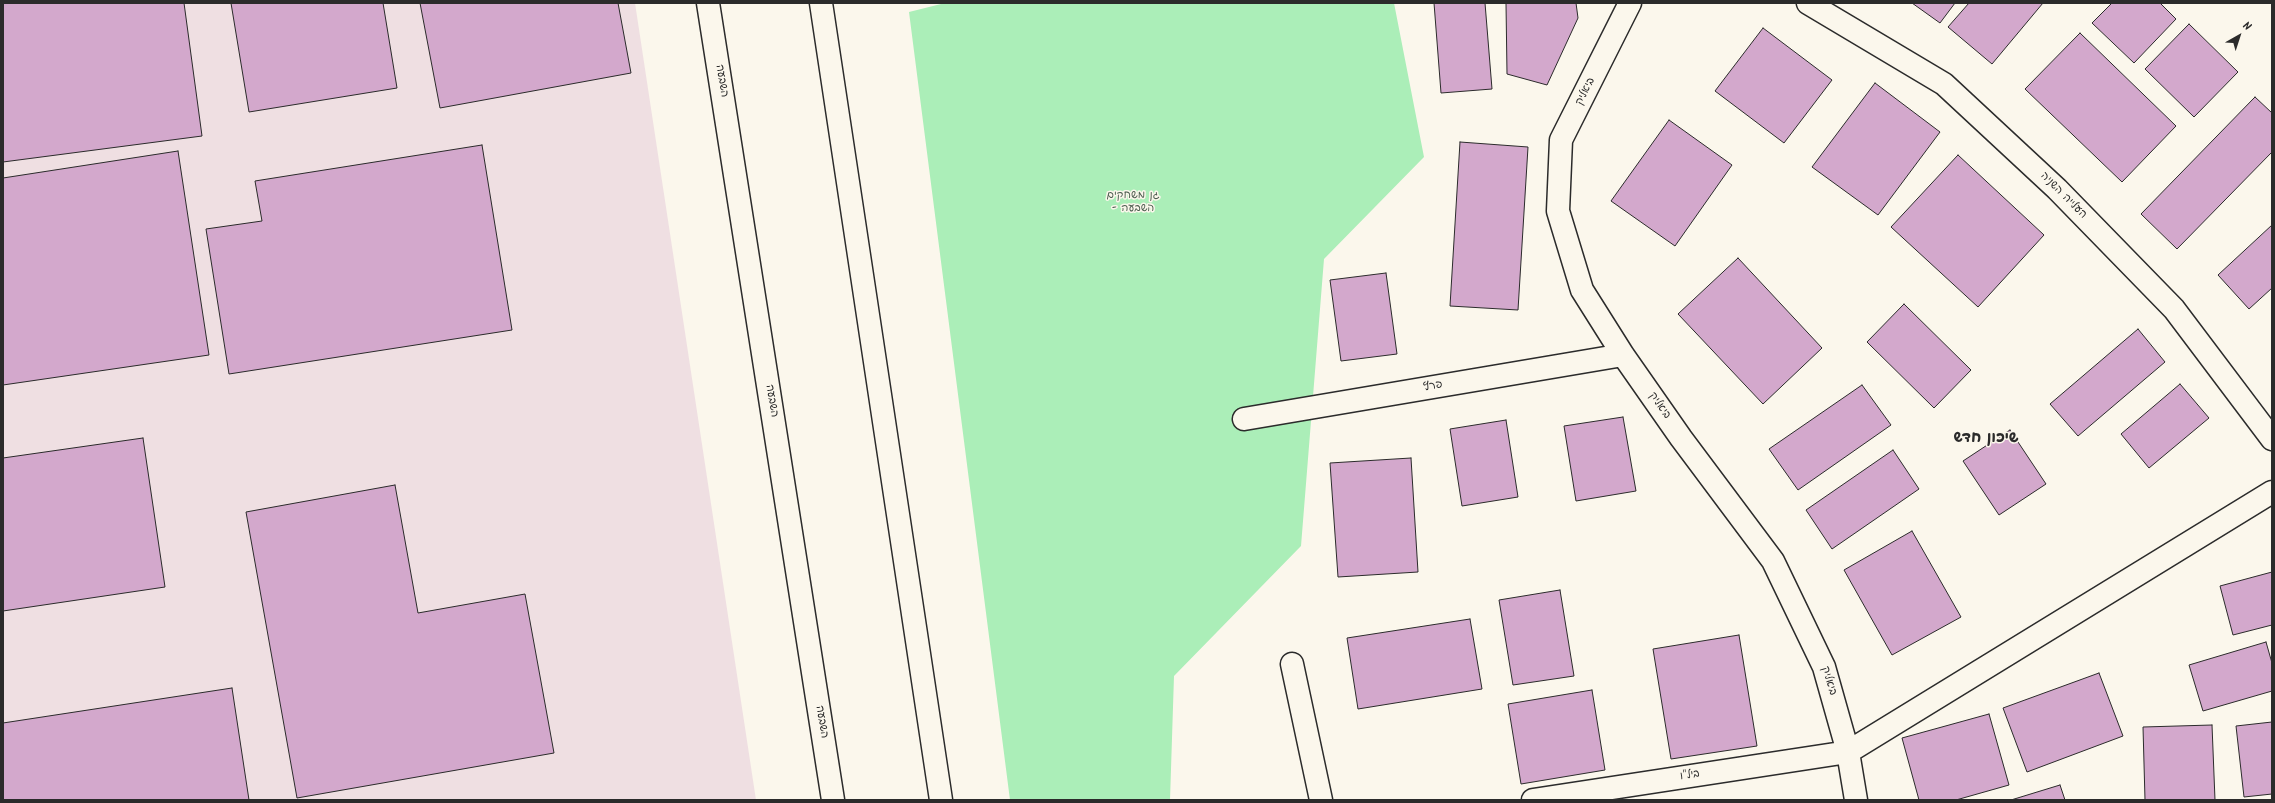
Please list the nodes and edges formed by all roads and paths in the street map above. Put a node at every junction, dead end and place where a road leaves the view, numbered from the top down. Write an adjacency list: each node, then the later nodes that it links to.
1 (708, 3): 11 (main road, השבעה)
2 (821, 3): 12 (main road)
3 (1630, 3): 5 (main road, ביאליק)
4 (1808, 3): 7 (main road, העלייה השניה)
5 (1623, 355): 6 (main road, פרץ); 10 (main road, ביאליק)
6 (1244, 419)
7 (2272, 439)
8 (2272, 492): 10 (main road)
9 (1292, 664): 13 (main road)
10 (1848, 752): 14 (main road, ביל"ו); 15 (main road, ביאליק)
11 (833, 800)
12 (941, 800)
13 (1321, 800)
14 (1533, 800)
15 (1856, 800)

